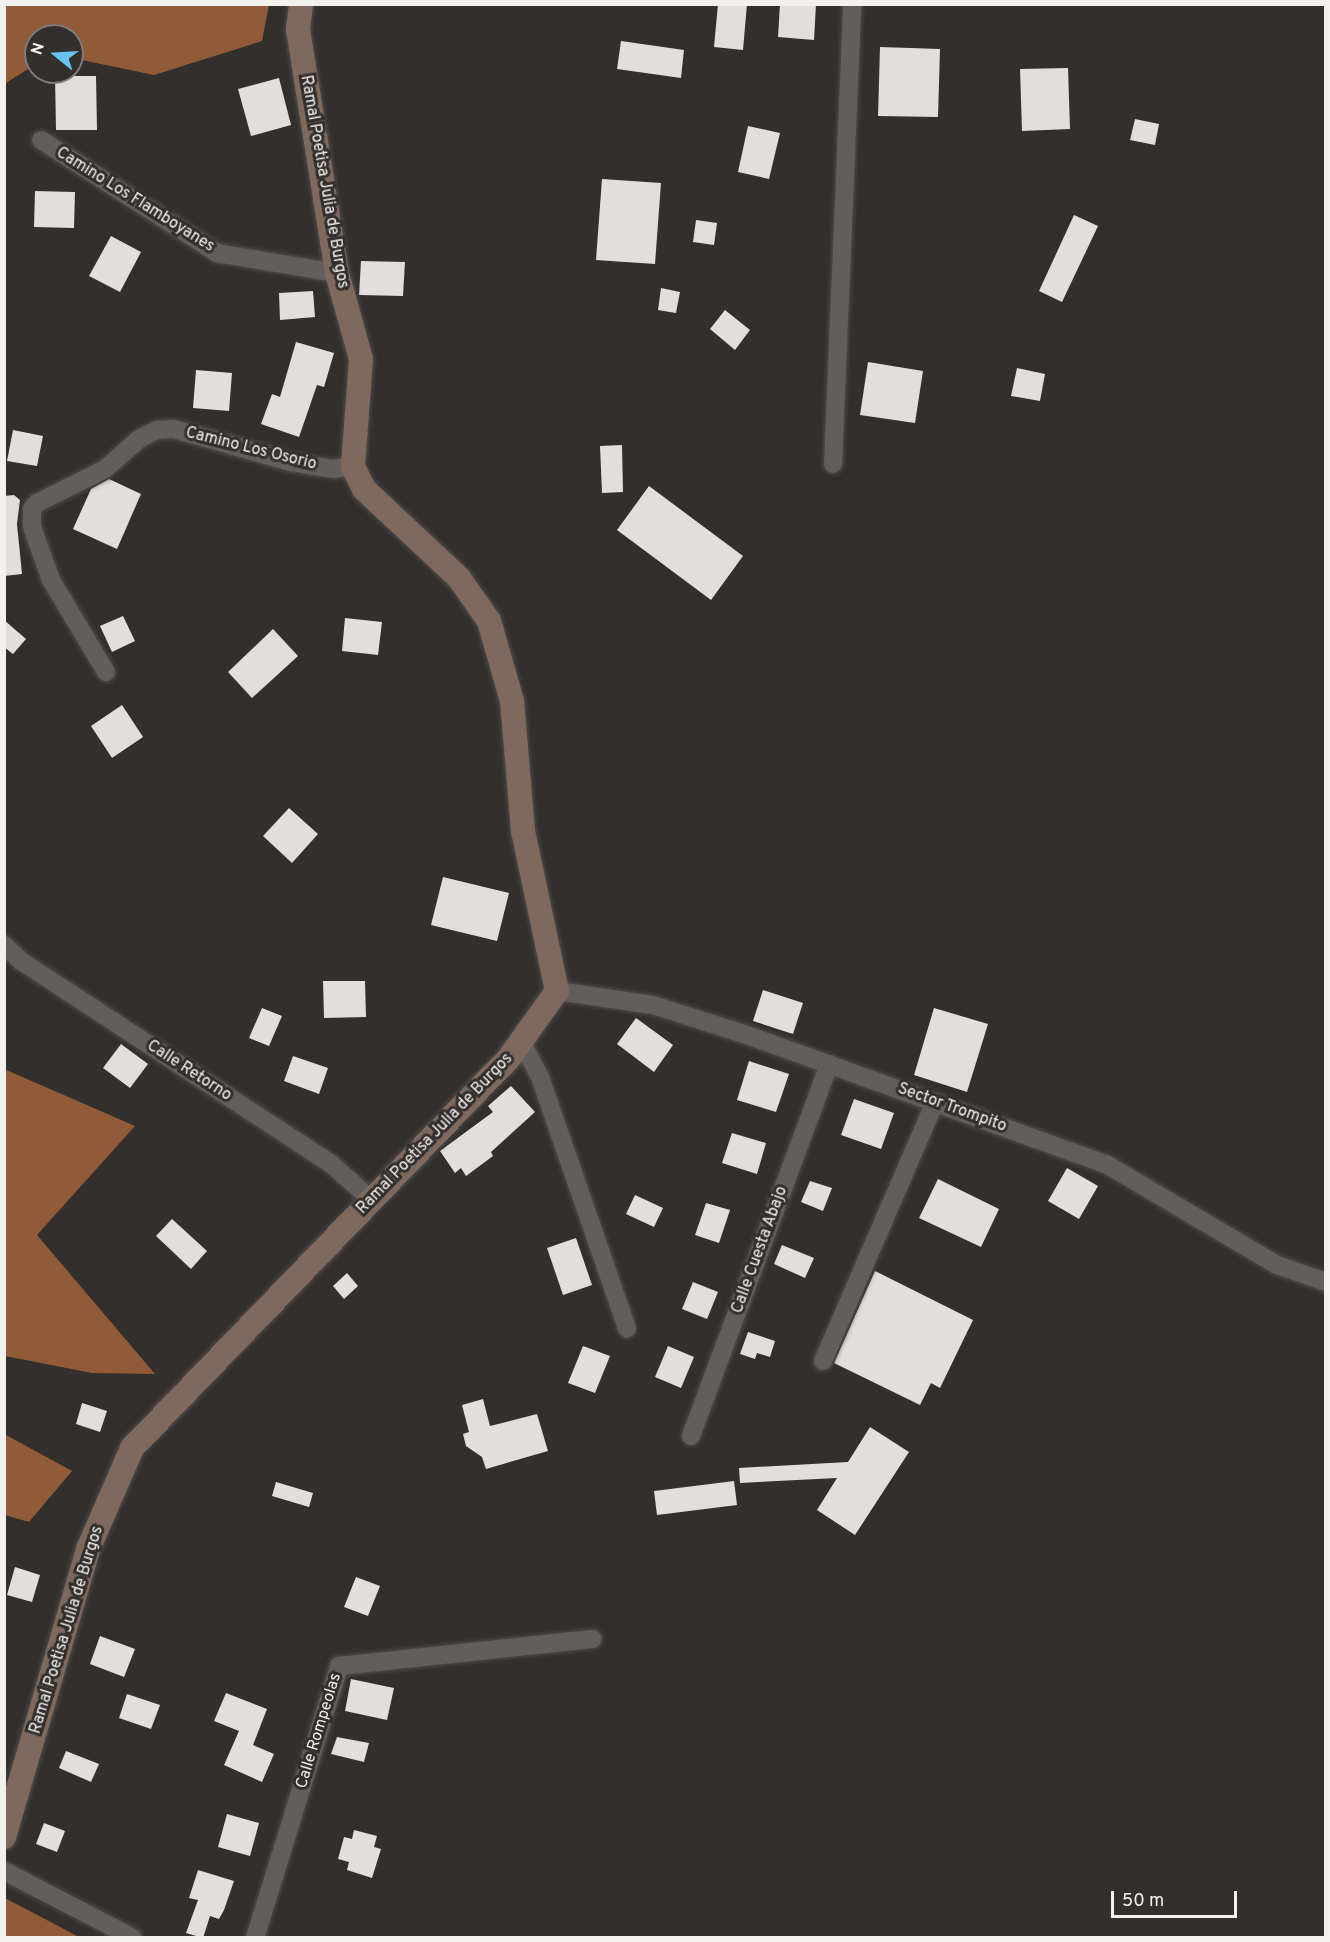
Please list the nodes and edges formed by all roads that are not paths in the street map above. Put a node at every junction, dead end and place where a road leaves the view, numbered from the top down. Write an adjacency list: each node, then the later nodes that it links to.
1 (301, 4): 4 (street, Ramal Poetisa Julia de Burgos)
2 (852, 4): 5 (street)
3 (41, 140): 4 (street, Camino Los Flamboyanes)
4 (337, 273): 6 (street, Ramal Poetisa Julia de Burgos)
5 (833, 464)
6 (353, 466): 7 (street, Camino Los Osorio); 9 (street)
7 (106, 672)
8 (4, 945): 13 (street, Calle Retorno)
9 (557, 991): 10 (street, Ramal Poetisa Julia de Burgos); 11 (street, Sector Trompito)
10 (521, 1041): 13 (street, Ramal Poetisa Julia de Burgos); 15 (street)
11 (828, 1064): 12 (street, Sector Trompito); 17 (street, Calle Cuesta Abajo)
12 (935, 1102): 14 (street, Sector Trompito); 16 (street)
13 (372, 1200): 19 (street, Ramal Poetisa Julia de Burgos)
14 (1326, 1282)
15 (627, 1328)
16 (823, 1361)
17 (691, 1436)
18 (593, 1639): 22 (street, Calle Rompeolas)
19 (4, 1837)
20 (4, 1871): 21 (street)
21 (133, 1938)
22 (255, 1938)

